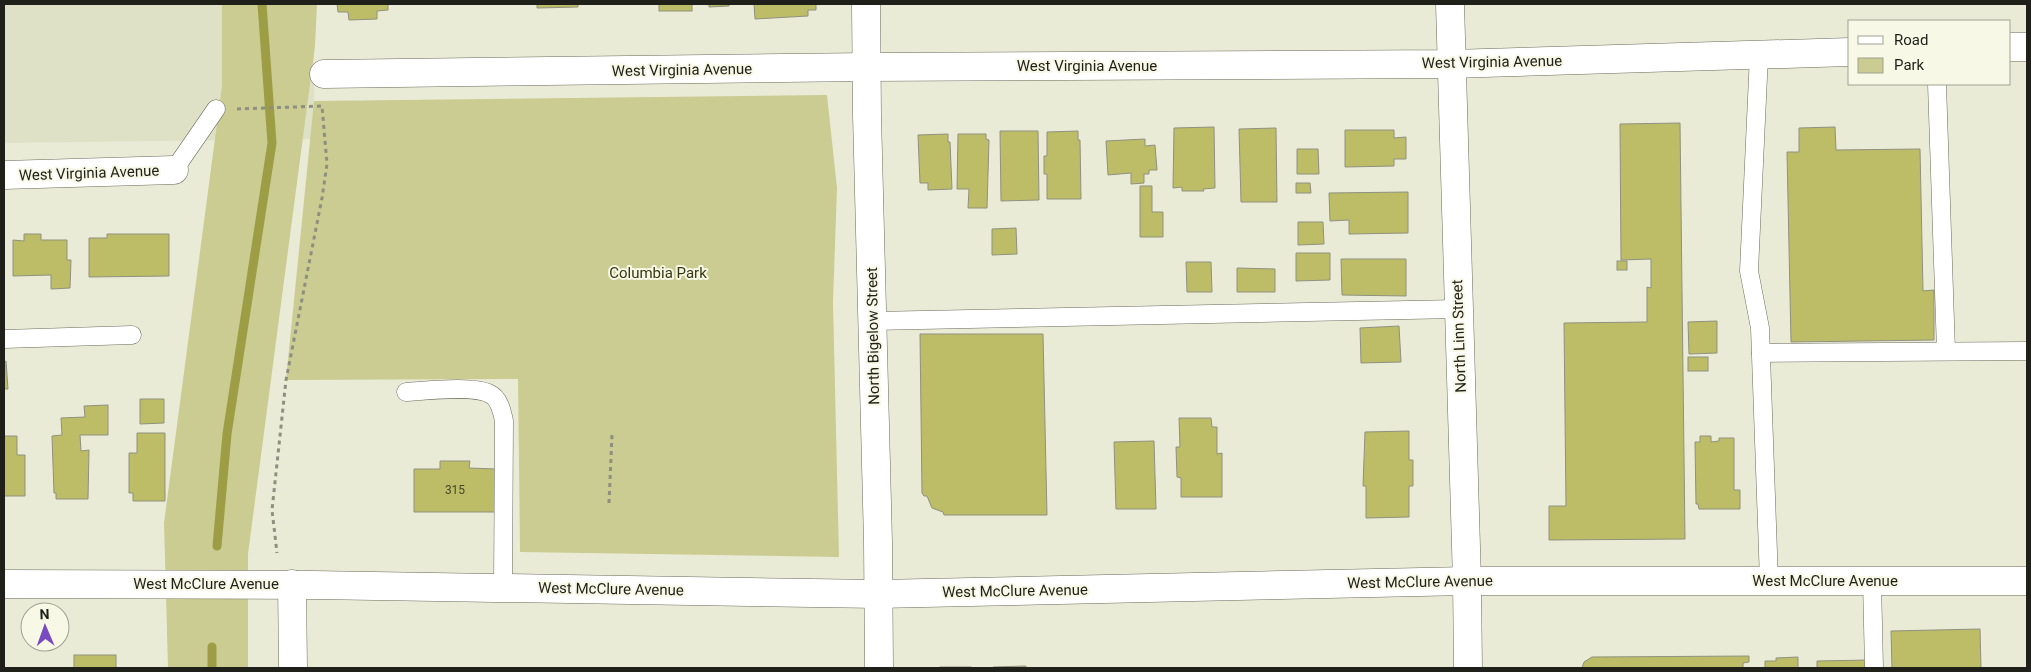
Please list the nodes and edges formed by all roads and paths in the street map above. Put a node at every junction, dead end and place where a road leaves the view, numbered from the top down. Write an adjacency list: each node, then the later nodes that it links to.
1 (866, 4): 8 (street, North Bigelow Street)
2 (1450, 4): 7 (street, North Linn Street)
3 (2011, 47): 4 (street)
4 (2027, 47)
5 (1848, 52): 6 (street, West Virginia Avenue)
6 (1759, 55): 7 (street, West Virginia Avenue); 20 (lane)
7 (1451, 64): 8 (street, West Virginia Avenue); 14 (street, North Linn Street)
8 (866, 66): 9 (street, West Virginia Avenue); 15 (street, North Bigelow Street)
9 (324, 74)
10 (1937, 85): 19 (lane)
11 (216, 109): 12 (lane); 24 (path)
12 (174, 170): 13 (street, West Virginia Avenue)
13 (4, 175)
14 (1458, 309): 15 (lane); 26 (street, North Linn Street)
15 (872, 320): 32 (street, North Bigelow Street)
16 (132, 335): 17 (lane)
17 (4, 338)
18 (2027, 351): 19 (lane)
19 (1946, 352): 20 (lane)
20 (1761, 353): 27 (lane)
21 (406, 392): 31 (lane)
22 (612, 435): 23 (path)
23 (609, 503)
24 (277, 553)
25 (2027, 580): 28 (street, West McClure Avenue)
26 (1467, 581): 27 (street, West McClure Avenue); 32 (street, West McClure Avenue); 35 (street, North Linn Street)
27 (1769, 581): 28 (street, West McClure Avenue)
28 (1872, 581): 36 (lane)
29 (4, 584): 30 (street, West McClure Avenue)
30 (292, 584): 31 (street, West McClure Avenue); 33 (street)
31 (503, 588): 32 (street, West McClure Avenue)
32 (878, 594): 34 (street, North Bigelow Street)
33 (293, 668)
34 (879, 668)
35 (1468, 668)
36 (1874, 668)

